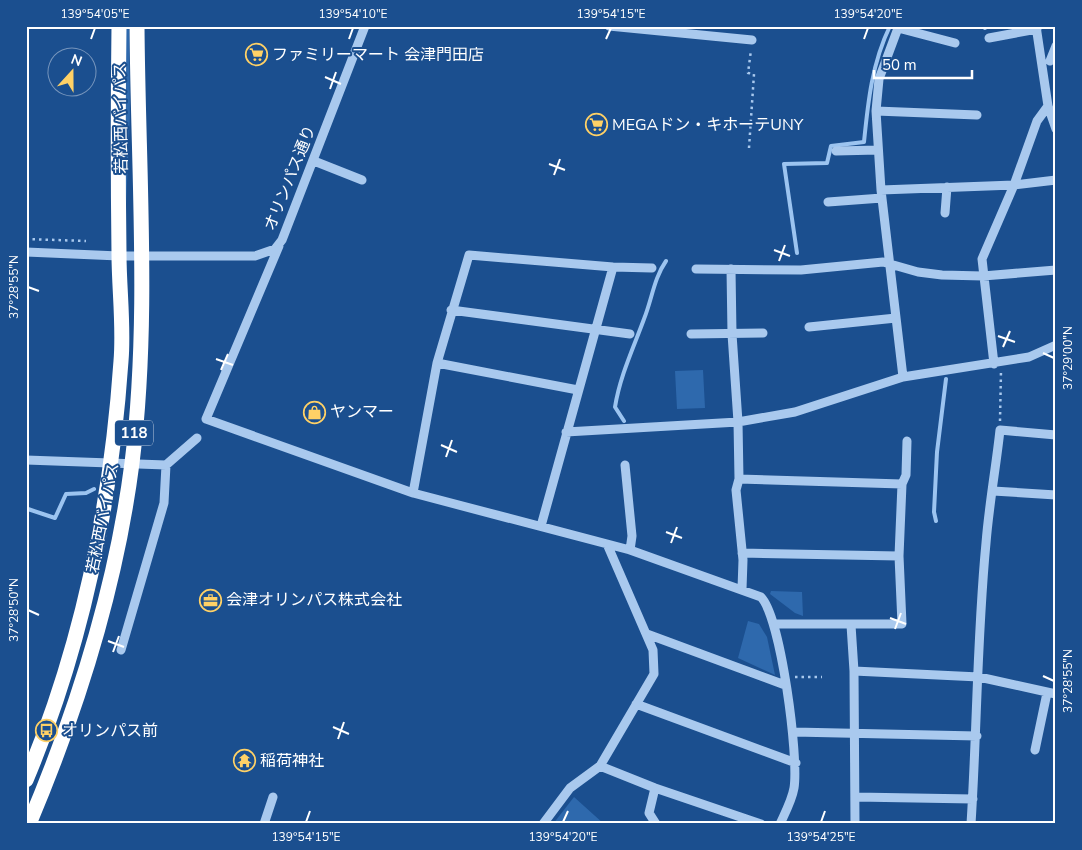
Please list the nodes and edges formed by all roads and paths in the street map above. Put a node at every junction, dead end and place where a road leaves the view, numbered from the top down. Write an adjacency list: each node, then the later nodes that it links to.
1 (118, 26): 30 (highway, 若松西バイパス / 118)
2 (137, 26): 31 (highway, 若松西バイパス / 118)
3 (365, 26): 18 (street, オリンパス通り)
4 (609, 26): 7 (street)
5 (1037, 28): 6 (street); 10 (street)
6 (990, 38)
7 (752, 40): 15 (path)
8 (955, 43): 12 (street)
9 (1056, 46): 10 (street)
10 (1049, 62): 11 (street)
11 (1048, 106): 14 (street); 21 (street)
12 (876, 111): 13 (street); 16 (street)
13 (977, 115)
14 (1056, 129)
15 (749, 148)
16 (878, 150): 17 (street); 23 (street)
17 (836, 151)
18 (314, 161): 19 (street); 28 (street, オリンパス通り)
19 (362, 180)
20 (1056, 180): 21 (street)
21 (1014, 184): 22 (street); 38 (street)
22 (947, 187): 23 (street); 25 (street)
23 (881, 194): 24 (street); 32 (street)
24 (828, 202)
25 (945, 213)
26 (26, 239): 27 (path)
27 (86, 241)
28 (278, 246): 31 (street, オリンパス通り); 66 (street)
29 (26, 252): 30 (street, オリンパス通り)
30 (119, 256): 31 (street, オリンパス通り); 59 (highway, 若松西バイパス / 118)
31 (140, 256): 60 (highway, 若松西バイパス / 118)
32 (890, 264): 36 (street); 38 (street); 40 (street)
33 (613, 267): 34 (street); 39 (street); 42 (street)
34 (652, 268)
35 (696, 269): 36 (street)
36 (731, 269): 46 (street)
37 (1056, 270): 38 (street)
38 (984, 276): 49 (street)
39 (451, 310): 42 (street); 48 (street)
40 (896, 318): 41 (street); 50 (street)
41 (809, 327)
42 (595, 330): 44 (street); 51 (street)
43 (762, 333): 46 (street)
44 (630, 334)
45 (691, 334): 46 (street)
46 (732, 334): 52 (street)
47 (1056, 345): 49 (street)
48 (437, 363): 51 (street); 66 (street)
49 (998, 363): 50 (street); 53 (path)
50 (903, 377): 52 (street)
51 (578, 390): 54 (street)
52 (738, 422): 54 (street); 63 (street)
53 (1000, 430): 55 (street); 65 (street)
54 (566, 432): 68 (street)
55 (1056, 435)
56 (197, 438): 61 (street)
57 (907, 441): 64 (street)
58 (26, 460): 59 (street)
59 (112, 462): 60 (street); 90 (highway, 若松西バイパス / 118)
60 (132, 463): 61 (street); 95 (highway, 若松西バイパス / 118)
61 (166, 465): 77 (street)
62 (625, 465): 70 (street)
63 (739, 480): 64 (street); 71 (street)
64 (902, 484): 72 (street)
65 (993, 491): 67 (street); 80 (street)
66 (414, 493): 68 (street)
67 (1056, 495)
68 (540, 526): 69 (street)
69 (607, 544): 70 (street); 76 (street)
70 (630, 550): 73 (street)
71 (742, 553): 72 (street); 73 (street)
72 (899, 556): 75 (street)
73 (742, 589): 74 (street)
74 (774, 624): 75 (street); 81 (street)
75 (851, 625): 78 (street)
76 (647, 634): 81 (street); 83 (street)
77 (121, 650)
78 (854, 671): 80 (street); 85 (street)
79 (822, 677): 81 (path)
80 (979, 677): 82 (street); 86 (street)
81 (785, 681): 84 (street)
82 (1051, 694): 87 (street)
83 (636, 704): 88 (street); 89 (street)
84 (794, 732): 85 (street); 88 (street)
85 (854, 733): 86 (street); 93 (street)
86 (977, 736): 94 (street)
87 (1034, 750)
88 (796, 763): 100 (street)
89 (600, 766): 91 (street); 97 (street)
90 (26, 780)
91 (655, 788): 98 (street); 99 (street)
92 (272, 797): 96 (street)
93 (856, 797): 94 (street); 101 (street)
94 (973, 799): 102 (street)
95 (29, 822)
96 (264, 824)
97 (543, 824)
98 (656, 824)
99 (761, 824)
100 (780, 824)
101 (856, 824)
102 (971, 824)

